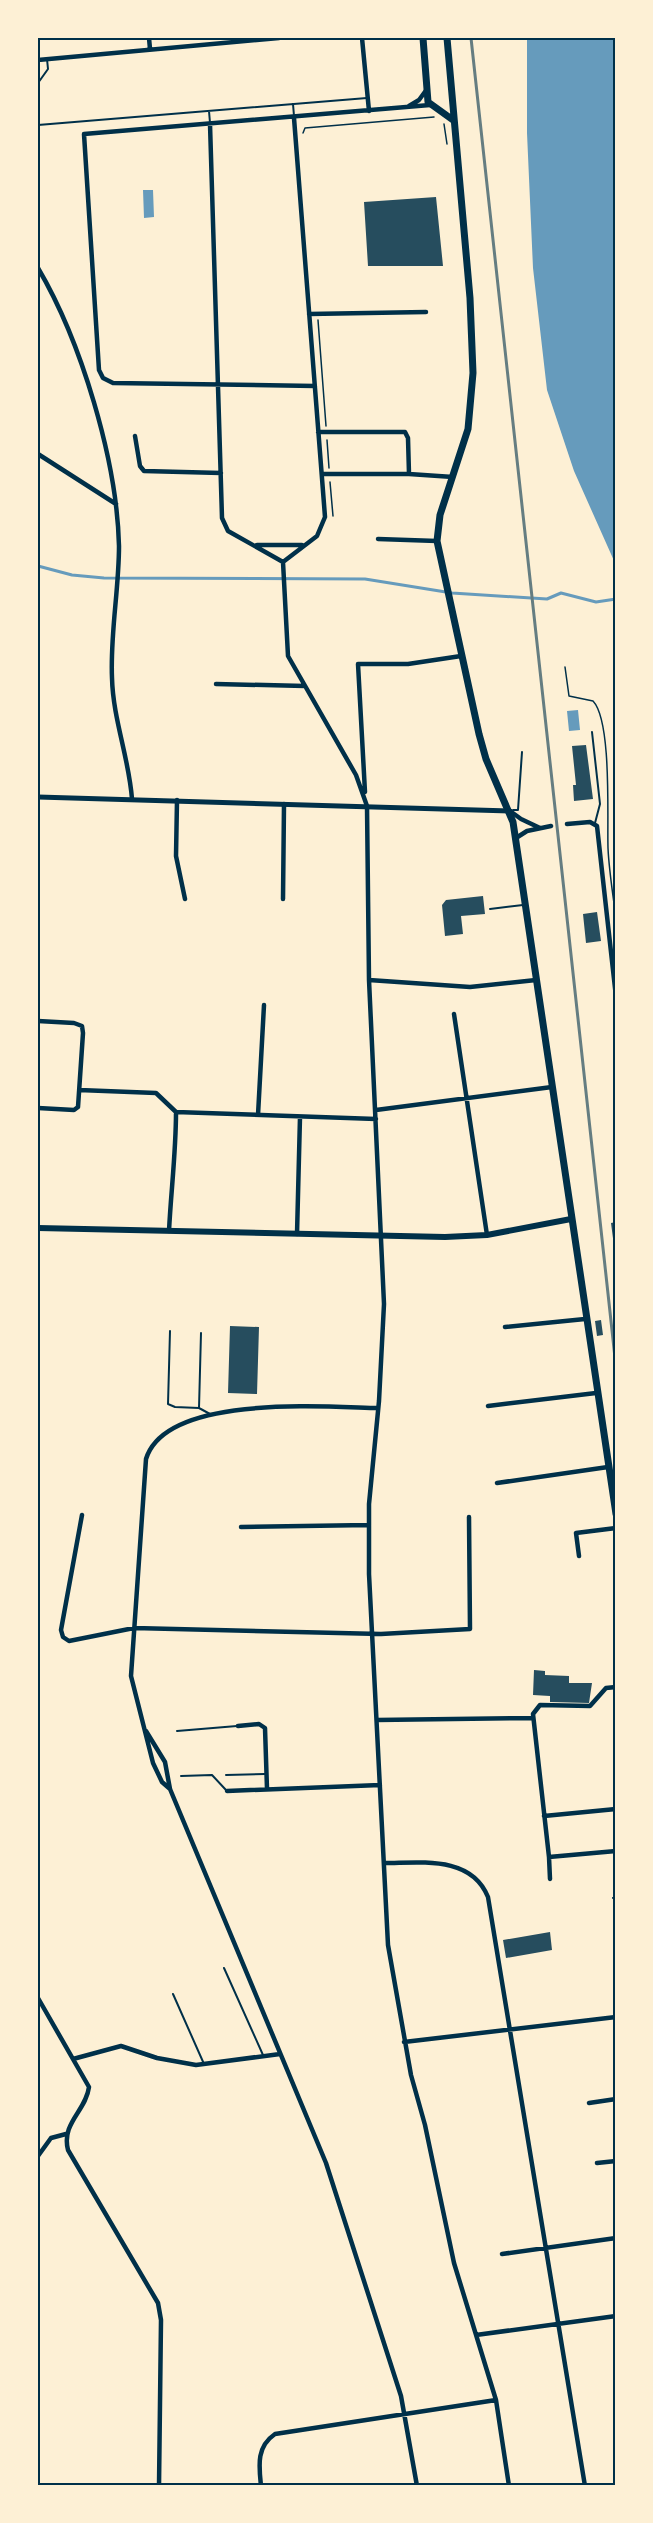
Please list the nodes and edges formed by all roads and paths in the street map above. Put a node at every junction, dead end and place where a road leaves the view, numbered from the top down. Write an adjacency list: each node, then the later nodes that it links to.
1 (149, 38): 7 (street)
2 (279, 38): 6 (street)
3 (362, 38): 13 (street)
4 (447, 38): 14 (main road)
5 (421, 39): 12 (main road)
6 (231, 40): 7 (street)
7 (150, 49): 9 (street)
8 (38, 53): 10 (street)
9 (47, 59): 10 (street); 11 (lane)
10 (38, 60)
11 (38, 83)
12 (427, 90): 16 (main road); 17 (street)
13 (367, 98): 15 (lane); 19 (street)
14 (451, 101): 20 (main road); 23 (main road)
15 (293, 104): 18 (lane); 21 (lane)
16 (430, 105): 17 (street); 20 (main road)
17 (404, 109): 19 (street)
18 (209, 111): 24 (lane); 25 (lane)
19 (369, 111): 21 (street)
20 (440, 113): 23 (main road); 26 (path)
21 (294, 118): 24 (street); 30 (street)
22 (442, 120): 27 (path)
23 (455, 122): 42 (main road)
24 (210, 124): 32 (street); 32 (street)
25 (38, 125)
26 (303, 142)
27 (447, 144)
28 (38, 268): 43 (street)
29 (426, 312): 31 (street)
30 (309, 314): 31 (street); 33 (street)
31 (317, 314): 35 (path)
32 (219, 385): 33 (street); 38 (street)
33 (315, 386): 34 (street)
34 (318, 432): 35 (street); 39 (street)
35 (326, 432): 40 (path); 41 (street)
36 (135, 436): 38 (street)
37 (38, 454): 43 (street)
38 (221, 473): 47 (street)
39 (322, 474): 40 (street); 48 (street)
40 (330, 474): 41 (street); 44 (path)
41 (409, 474): 42 (street)
42 (453, 477): 46 (main road)
43 (116, 504): 58 (street)
44 (333, 516)
45 (378, 539): 46 (street)
46 (437, 541): 50 (main road)
47 (253, 544): 48 (street); 49 (street)
48 (302, 545): 49 (street)
49 (283, 562): 53 (street)
50 (461, 656): 56 (street); 62 (main road)
51 (565, 667): 72 (path)
52 (216, 684): 53 (street)
53 (305, 686): 56 (street)
54 (592, 732): 64 (lane)
55 (522, 752): 62 (lane)
56 (365, 794): 61 (street)
57 (38, 797): 58 (street)
58 (132, 799): 59 (street)
59 (177, 801): 60 (street); 68 (street)
60 (284, 804): 61 (street); 69 (street)
61 (367, 807): 62 (street); 73 (street)
62 (510, 811): 66 (street); 67 (main road)
63 (567, 824): 64 (street)
64 (595, 824): 75 (street)
65 (551, 826): 66 (street)
66 (540, 828): 67 (street)
67 (516, 838): 70 (main road)
68 (185, 899)
69 (283, 899)
70 (526, 904): 71 (lane); 74 (main road)
71 (490, 909)
72 (615, 918)
73 (369, 980): 74 (street); 83 (street)
74 (536, 980): 79 (main road)
75 (615, 997)
76 (264, 1005): 85 (street)
77 (454, 1014): 81 (street)
78 (38, 1021): 80 (street)
79 (552, 1087): 81 (street); 88 (main road)
80 (79, 1090): 82 (street); 84 (street)
81 (467, 1098): 83 (street); 92 (street)
82 (38, 1108)
83 (376, 1110): 87 (street)
84 (176, 1112): 85 (street); 90 (street)
85 (258, 1115): 86 (street)
86 (300, 1117): 87 (street); 91 (street)
87 (376, 1119): 93 (street)
88 (571, 1219): 92 (main road); 94 (main road)
89 (38, 1228): 90 (main road)
90 (169, 1232): 91 (main road)
91 (297, 1235): 93 (main road)
92 (487, 1235): 93 (main road)
93 (382, 1236): 101 (street)
94 (585, 1318): 95 (street); 98 (main road)
95 (505, 1327)
96 (170, 1331): 100 (lane)
97 (201, 1333): 100 (lane)
98 (597, 1393): 99 (street); 103 (main road)
99 (488, 1406)
100 (199, 1408): 102 (lane)
101 (378, 1408): 102 (street); 108 (street)
102 (213, 1415): 112 (street)
103 (608, 1467): 104 (street); 105 (main road)
104 (497, 1483)
105 (615, 1514)
106 (82, 1515): 112 (street)
107 (469, 1517): 113 (street)
108 (369, 1525): 109 (street); 113 (street)
109 (241, 1527)
110 (615, 1528): 111 (street)
111 (579, 1556)
112 (134, 1628): 113 (street); 118 (street)
113 (372, 1633): 116 (street)
114 (615, 1687): 115 (street)
115 (533, 1718): 116 (street); 128 (street)
116 (376, 1720): 123 (street)
117 (238, 1726): 119 (lane); 120 (street)
118 (146, 1731): 124 (street); 124 (street)
119 (177, 1731)
120 (268, 1774): 121 (lane); 125 (street)
121 (226, 1775)
122 (181, 1776): 126 (lane)
123 (380, 1785): 125 (street); 131 (street)
124 (170, 1790): 139 (street)
125 (267, 1790): 126 (street)
126 (227, 1791)
127 (615, 1809): 128 (street)
128 (544, 1816): 130 (street)
129 (615, 1851): 130 (street)
130 (549, 1857): 132 (street)
131 (384, 1863): 137 (street); 138 (street)
132 (550, 1880)
133 (224, 1968): 141 (lane)
134 (173, 1994): 142 (lane)
135 (38, 1998): 140 (street)
136 (615, 2017): 137 (street)
137 (511, 2029): 138 (street); 150 (street)
138 (404, 2042): 154 (street)
139 (280, 2054): 141 (street); 156 (street)
140 (73, 2058): 142 (street); 145 (street)
141 (264, 2058): 142 (street)
142 (204, 2064)
143 (615, 2099): 144 (street)
144 (589, 2103)
145 (66, 2134): 146 (street); 157 (street)
146 (38, 2156)
147 (615, 2161): 148 (street)
148 (597, 2163)
149 (615, 2238): 150 (street)
150 (547, 2248): 151 (street); 153 (street)
151 (502, 2254)
152 (615, 2316): 153 (street)
153 (559, 2325): 154 (street); 161 (street)
154 (476, 2335): 155 (street)
155 (496, 2400): 156 (street); 160 (street)
156 (405, 2416): 158 (street); 159 (street)
157 (159, 2486)
158 (261, 2486)
159 (417, 2486)
160 (509, 2486)
161 (585, 2486)

